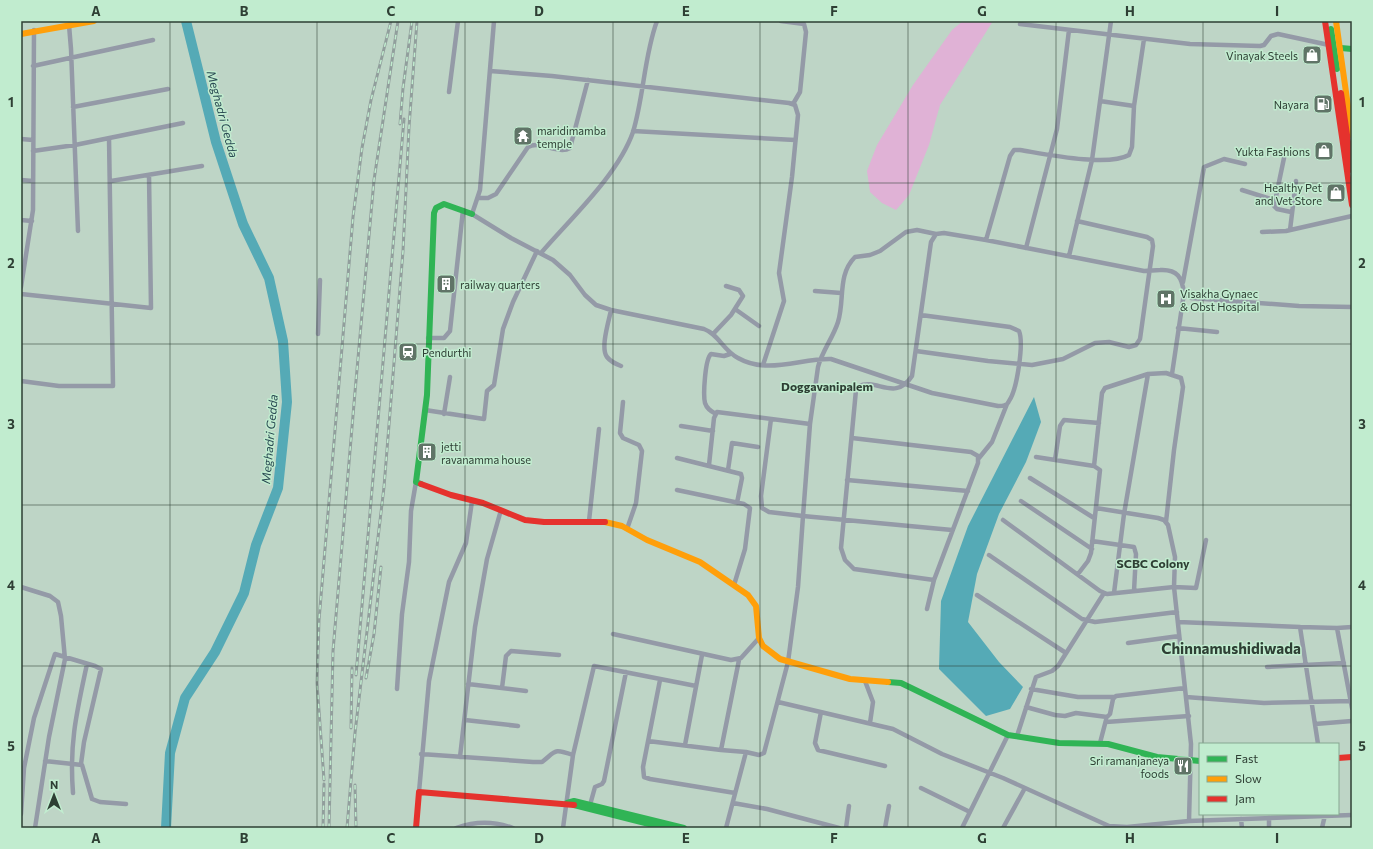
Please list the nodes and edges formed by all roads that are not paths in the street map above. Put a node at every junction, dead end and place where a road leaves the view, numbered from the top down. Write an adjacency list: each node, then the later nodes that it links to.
1 (94, 21): 11 (street)
2 (458, 21): 27 (street)
3 (494, 21): 23 (street)
4 (656, 21): 25 (street)
5 (781, 21): 29 (street)
6 (1111, 21): 15 (street)
7 (1325, 21): 18 (street)
8 (1330, 21): 18 (street)
9 (1336, 21): 19 (street)
10 (1020, 24): 13 (street)
11 (69, 25): 12 (street); 21 (street)
12 (34, 30): 14 (street); 22 (street)
13 (1069, 30): 15 (street); 41 (street)
14 (21, 34)
15 (1109, 35): 16 (street); 28 (street)
16 (1144, 39): 18 (street); 30 (street)
17 (153, 40): 21 (street)
18 (1331, 45): 19 (street); 46 (street); 55 (street)
19 (1341, 48): 20 (street); 34 (street)
20 (1352, 49)
21 (72, 57): 22 (street); 31 (street)
22 (33, 66): 37 (street)
23 (490, 71): 24 (street); 53 (street)
24 (588, 80): 25 (street); 53 (street)
25 (644, 87): 29 (street); 33 (street)
26 (168, 89): 31 (street)
27 (450, 92)
28 (1100, 101): 30 (street); 43 (street)
29 (792, 104): 38 (street)
30 (1134, 106): 43 (street)
31 (73, 107): 39 (street)
32 (183, 123): 35 (street)
33 (633, 131): 38 (street); 69 (street)
34 (1352, 135)
35 (109, 138): 39 (street); 50 (street)
36 (21, 139): 37 (street)
37 (33, 140): 40 (street)
38 (795, 140): 96 (street)
39 (75, 145): 40 (street); 63 (street)
40 (33, 151): 49 (street)
41 (1052, 155): 43 (street); 67 (street); 68 (street)
42 (1284, 158): 54 (street)
43 (1092, 160): 62 (street)
44 (1245, 164): 74 (street)
45 (202, 166): 47 (street)
46 (1352, 170)
47 (149, 175): 50 (street); 81 (street)
48 (21, 180): 49 (street)
49 (33, 181): 61 (street)
50 (111, 181): 81 (street)
51 (1296, 181): 57 (street)
52 (1242, 190): 54 (street)
53 (478, 198): 58 (street)
54 (1274, 200): 57 (street)
55 (1352, 206)
56 (464, 210): 58 (street); 91 (street); 91 (street)
57 (1291, 212): 64 (street)
58 (472, 214): 69 (street)
59 (1352, 216): 64 (street)
60 (21, 220): 61 (street)
61 (32, 221): 71 (street)
62 (1077, 221): 70 (street); 72 (street)
63 (78, 230)
64 (1290, 230): 65 (street)
65 (1262, 232)
66 (936, 234): 67 (street); 78 (street); 85 (street)
67 (986, 240): 68 (street)
68 (1026, 248): 70 (street)
69 (539, 252): 84 (street); 106 (street)
70 (1069, 256): 72 (street)
71 (23, 259): 76 (street)
72 (1149, 271): 74 (street); 95 (street)
73 (320, 280): 89 (street)
74 (1183, 283): 79 (street)
75 (726, 286): 83 (street)
76 (21, 287)
77 (815, 291): 78 (street)
78 (841, 293): 94 (street)
79 (1184, 293): 82 (street); 87 (street)
80 (21, 294): 81 (street)
81 (112, 304): 101 (street)
82 (1352, 307)
83 (735, 309): 86 (street); 90 (street)
84 (612, 310): 90 (street); 97 (street)
85 (921, 315): 92 (street); 95 (street)
86 (758, 326)
87 (1178, 328): 88 (street); 99 (street)
88 (1217, 332)
89 (318, 334)
90 (714, 334): 93 (street)
91 (428, 338): 105 (street)
92 (916, 351): 95 (street); 102 (street)
93 (730, 354): 96 (street); 107 (street)
94 (820, 358): 96 (street); 102 (street); 110 (street)
95 (1018, 364): 104 (street)
96 (763, 365)
97 (621, 366)
98 (1148, 374): 99 (street); 109 (street); 133 (street)
99 (1172, 374): 139 (street)
100 (450, 377): 106 (street)
101 (21, 381)
102 (905, 385): 104 (street); 114 (street)
103 (624, 402): 140 (street)
104 (1007, 404): 118 (street)
105 (425, 410): 106 (street); 125 (street)
106 (444, 414)
107 (716, 414): 108 (street); 113 (street)
108 (771, 419): 110 (street); 134 (street)
109 (1099, 423): 119 (street); 121 (street)
110 (810, 424): 134 (street)
111 (681, 426): 113 (street)
112 (599, 429): 138 (street)
113 (713, 431): 120 (street)
114 (852, 438): 118 (street); 124 (street)
115 (758, 447): 122 (street)
116 (1036, 457): 119 (street)
117 (677, 458): 120 (street)
118 (978, 458): 127 (street)
119 (1055, 460): 121 (street)
120 (709, 465): 122 (street)
121 (1094, 466): 131 (street)
122 (728, 470): 130 (street)
123 (1030, 478): 135 (street)
124 (847, 480): 127 (street); 136 (street)
125 (416, 482): 128 (street); 184 (street)
126 (677, 490): 130 (street)
127 (968, 491): 141 (street)
128 (472, 501): 132 (street); 211 (street)
129 (1021, 501): 145 (street)
130 (737, 503): 149 (street)
131 (1096, 508): 133 (street); 135 (street)
132 (501, 510): 138 (street); 180 (street)
133 (1124, 514): 139 (street); 144 (street)
134 (803, 516): 136 (street); 172 (street)
135 (1094, 518): 143 (street)
136 (843, 520): 141 (street); 148 (street)
137 (1003, 520): 147 (street)
138 (589, 521): 140 (street)
139 (1166, 522): 151 (street)
140 (627, 528): 149 (street)
141 (952, 530): 148 (street)
142 (1206, 540): 151 (street)
143 (1092, 541): 144 (street); 145 (street)
144 (1119, 544): 152 (street); 154 (street)
145 (1092, 549): 147 (street)
146 (989, 555): 158 (street)
147 (1078, 574): 153 (street)
148 (934, 580): 156 (street)
149 (734, 585): 165 (street)
150 (21, 587): 170 (street)
151 (1174, 587): 152 (street); 157 (street)
152 (1134, 590): 154 (street)
153 (1104, 593): 154 (street); 158 (street)
154 (1114, 593)
155 (978, 595): 167 (street)
156 (927, 610)
157 (1177, 612): 158 (street); 159 (street)
158 (1087, 621): 167 (street)
159 (1178, 622): 160 (street); 164 (street)
160 (1300, 627): 162 (street); 175 (street)
161 (1352, 627): 162 (street)
162 (1337, 628): 173 (street)
163 (613, 634): 169 (street)
164 (1179, 636): 166 (street); 183 (street)
165 (759, 638): 171 (street); 172 (street)
166 (1128, 643)
167 (1066, 653): 185 (street)
168 (559, 655): 182 (street)
169 (702, 655): 171 (street); 181 (street)
170 (65, 656): 174 (street); 216 (street); 235 (street)
171 (739, 660): 209 (street)
172 (788, 662): 179 (street); 190 (street)
173 (1344, 663): 175 (street); 189 (street)
174 (87, 664): 219 (street); 220 (street)
175 (1305, 665): 176 (street); 191 (street)
176 (1268, 667)
177 (626, 672): 178 (street); 212 (street); 231 (street)
178 (660, 680): 181 (street); 205 (street)
179 (865, 681): 200 (street); 203 (street)
180 (468, 684): 182 (street); 197 (street)
181 (696, 686): 208 (street)
182 (502, 688): 186 (street)
183 (1185, 688): 187 (street); 188 (street)
184 (397, 689)
185 (1031, 690): 187 (street); 192 (street)
186 (526, 691)
187 (1114, 697): 195 (street)
188 (1186, 698): 191 (street); 196 (street)
189 (1351, 701): 191 (street); 193 (street)
190 (778, 702): 194 (street); 210 (street)
191 (1312, 703): 201 (street)
192 (1026, 708): 195 (street); 204 (street)
193 (1352, 708)
194 (821, 712): 200 (street); 221 (street)
195 (1107, 716): 199 (street)
196 (1189, 716): 199 (street); 217 (street)
197 (465, 720): 202 (street); 213 (street)
198 (1352, 721): 201 (street)
199 (1106, 722): 207 (street)
200 (870, 723): 222 (street)
201 (1315, 724): 206 (street)
202 (518, 726)
203 (1008, 735): 204 (street); 222 (street)
204 (1017, 736): 207 (street)
205 (648, 741): 208 (street); 227 (street)
206 (1318, 743)
207 (1100, 744): 217 (street)
208 (685, 745): 209 (street)
209 (721, 750): 210 (street)
210 (746, 752): 227 (street)
211 (421, 754): 213 (street); 225 (street)
212 (573, 755): 213 (street); 228 (street)
213 (460, 756)
214 (1352, 757): 215 (street)
215 (1339, 758)
216 (45, 761): 219 (street); 243 (street)
217 (1191, 761): 218 (street); 242 (street)
218 (1199, 761)
219 (71, 763): 220 (street); 226 (street)
220 (81, 764): 230 (street)
221 (885, 766)
222 (990, 773): 224 (street); 234 (street)
223 (921, 788): 234 (street)
224 (1024, 788): 242 (street); 255 (street)
225 (419, 792): 228 (street); 244 (street)
226 (73, 793)
227 (735, 793): 229 (street)
228 (567, 803): 231 (street); 247 (street); 248 (street)
229 (733, 803): 250 (street); 251 (street)
230 (126, 804)
231 (590, 805): 249 (street)
232 (849, 806): 252 (street)
233 (888, 806): 253 (street)
234 (970, 812): 254 (street)
235 (21, 814)
236 (1339, 814): 238 (street)
237 (1326, 815): 239 (street); 258 (street)
238 (1352, 815)
239 (1301, 816): 240 (street)
240 (1269, 818): 241 (street); 257 (street)
241 (1242, 819): 242 (street); 256 (street)
242 (1189, 821)
243 (35, 828)
244 (416, 828)
245 (456, 828): 246 (street)
246 (513, 828)
247 (563, 828)
248 (665, 828)
249 (684, 828)
250 (726, 828)
251 (839, 828)
252 (846, 828)
253 (885, 828)
254 (962, 828)
255 (1003, 828)
256 (1242, 828)
257 (1269, 828)
258 (1322, 828)

